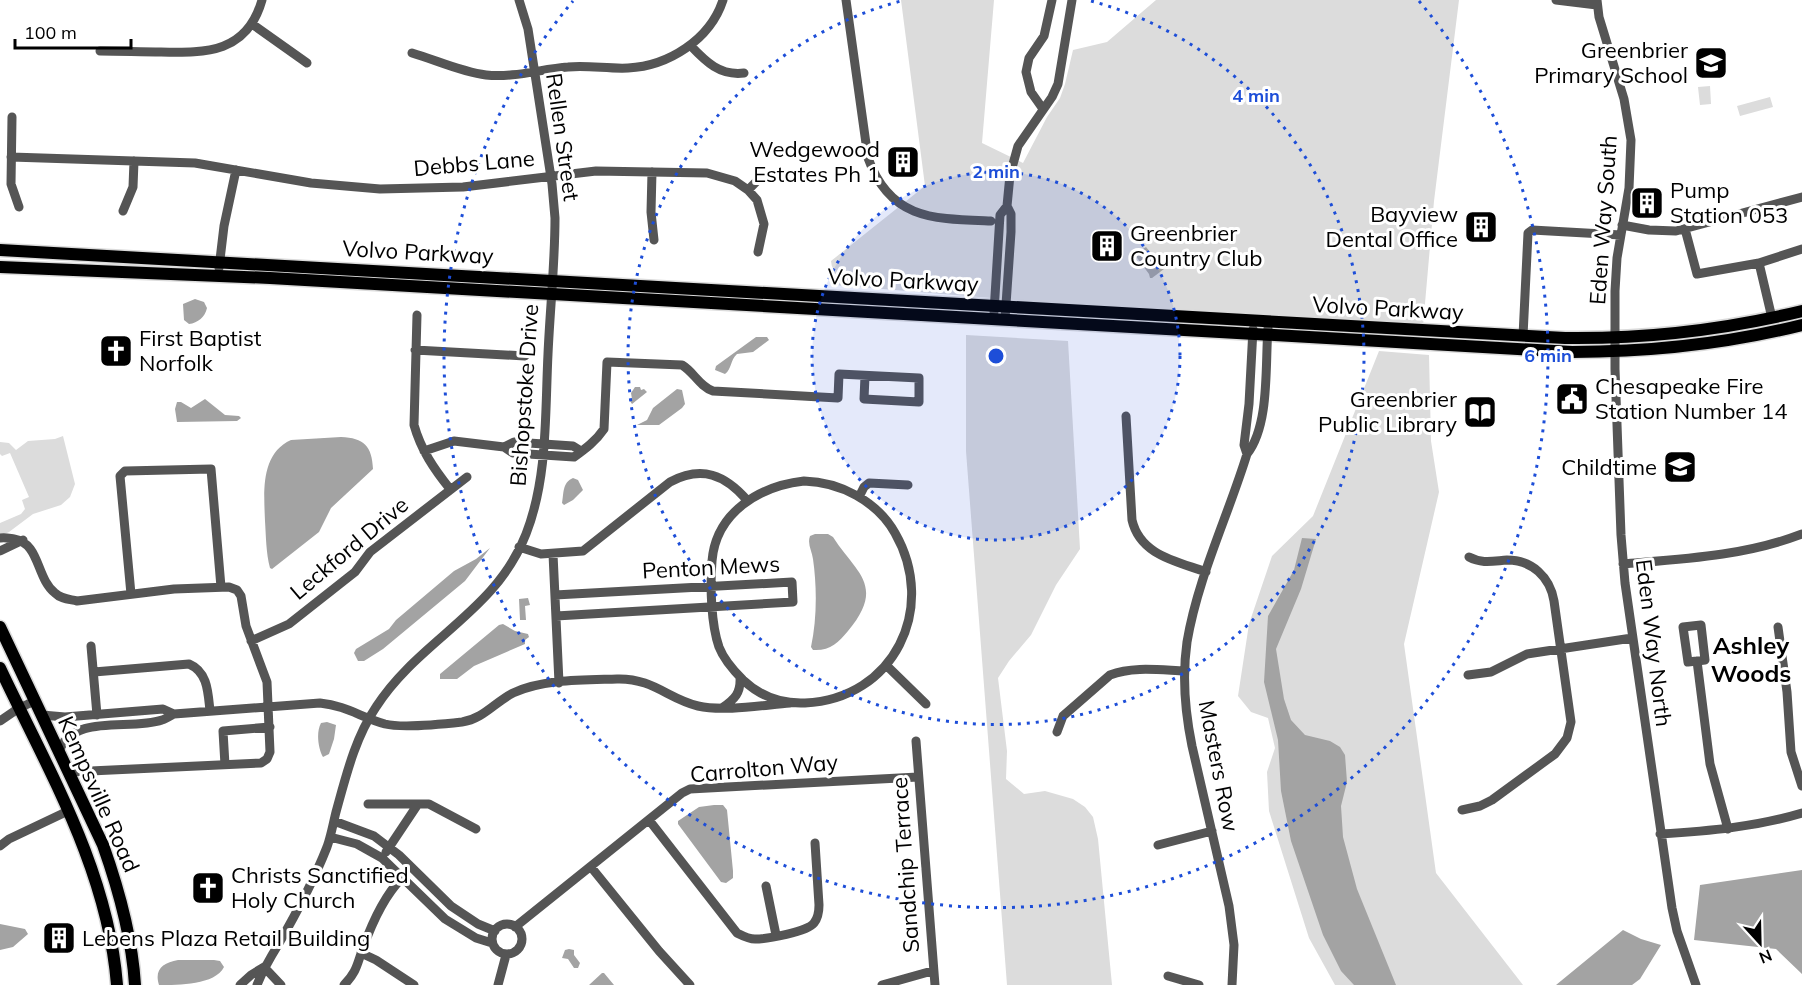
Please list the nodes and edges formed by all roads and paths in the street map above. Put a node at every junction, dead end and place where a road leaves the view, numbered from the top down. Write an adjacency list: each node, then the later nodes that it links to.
1 (262, 0): 9 (street)
2 (519, 0): 14 (street, Rellen Street)
3 (723, 0): 10 (street)
4 (846, 0): 28 (street)
5 (1052, 0): 16 (street)
6 (1072, 0): 16 (street)
7 (1556, 0): 8 (street)
8 (1597, 3): 30 (street, Eden Way South)
9 (252, 24): 11 (street); 13 (street)
10 (690, 45): 14 (street); 15 (street)
11 (100, 51)
12 (412, 53): 14 (street)
13 (307, 63)
14 (534, 72): 22 (street, Rellen Street)
15 (744, 73)
16 (1043, 109): 42 (street)
17 (12, 117): 18 (street)
18 (11, 158): 19 (street, Debbs Lane); 26 (street)
19 (134, 161): 20 (street, Debbs Lane); 27 (street)
20 (236, 170): 22 (street, Debbs Lane); 35 (street)
21 (652, 172): 22 (street, Debbs Lane); 24 (street, Debbs Lane); 31 (street)
22 (551, 176): 39 (street, Rellen Street)
23 (761, 177): 24 (street)
24 (748, 190): 34 (street)
25 (1802, 197): 29 (street)
26 (19, 207)
27 (123, 211)
28 (991, 220)
29 (1685, 229): 30 (street); 36 (street)
30 (1622, 230): 48 (street); 49 (street, Eden Way South)
31 (654, 240)
32 (1802, 249): 36 (street)
33 (0, 250): 35 (main road, Volvo Parkway)
34 (758, 252)
35 (220, 262): 38 (street); 39 (main road, Volvo Parkway)
36 (1759, 263): 44 (street)
37 (0, 267): 38 (main road, Volvo Parkway)
38 (218, 276): 40 (main road, Volvo Parkway)
39 (552, 281): 40 (street, Bishopstoke Drive); 42 (main road, Volvo Parkway)
40 (551, 294): 42 (main road, Volvo Parkway); 55 (street, Bishopstoke Drive)
41 (1802, 311): 44 (main road, Volvo Parkway)
42 (1000, 312): 46 (main road, Volvo Parkway)
43 (417, 315): 50 (street)
44 (1772, 318): 49 (main road, Volvo Parkway)
45 (1802, 325): 51 (main road, Volvo Parkway)
46 (1253, 328): 47 (main road, Volvo Parkway); 59 (street, Masters Row)
47 (1268, 329): 48 (main road, Volvo Parkway); 51 (main road, Volvo Parkway); 59 (street, Masters Row)
48 (1523, 336): 49 (main road, Volvo Parkway)
49 (1616, 338): 51 (street, Eden Way North)
50 (415, 350): 52 (street); 57 (street)
51 (1615, 352): 73 (street, Eden Way North)
52 (525, 356)
53 (865, 376): 53 (street); 58 (street)
54 (1126, 416): 74 (street)
55 (543, 444): 56 (street); 58 (street); 60 (street, Bishopstoke Drive)
56 (504, 447): 57 (street); 60 (street)
57 (424, 451): 63 (street)
58 (581, 451): 60 (street)
59 (1247, 454): 74 (street, Masters Row)
60 (542, 455): 69 (street, Bishopstoke Drive)
61 (467, 477): 63 (street, Leckford Drive)
62 (908, 485): 64 (street)
63 (450, 489): 84 (street, Leckford Drive)
64 (859, 497): 65 (street); 88 (street)
65 (747, 500): 71 (street); 75 (street)
66 (1802, 534): 73 (street)
67 (0, 538): 68 (street)
68 (23, 540): 70 (street); 77 (street)
69 (519, 547): 71 (street); 105 (street, Bishopstoke Drive)
70 (0, 551)
71 (553, 554): 78 (street)
72 (1469, 557): 86 (street)
73 (1623, 564): 83 (street, Eden Way North)
74 (1206, 572): 90 (street, Masters Row)
75 (712, 586): 78 (street, Penton Mews); 79 (street); 79 (street, Penton Mews)
76 (221, 587): 77 (street); 77 (street); 84 (street)
77 (131, 594)
78 (555, 595): 80 (street)
79 (713, 607): 80 (street, Penton Mews); 93 (street)
80 (556, 616): 94 (street)
81 (0, 627): 95 (main road, Kempsville Road)
82 (1778, 627): 114 (street)
83 (1632, 638): 86 (street); 125 (street, Eden Way North)
84 (251, 641): 99 (street)
85 (91, 646): 91 (street)
86 (1561, 648): 92 (street); 117 (street)
87 (1697, 661): 122 (street)
88 (886, 665): 96 (street); 97 (street)
89 (0, 668): 98 (main road, Kempsville Road)
90 (1185, 670): 108 (street); 124 (street, Masters Row)
91 (93, 672): 101 (street); 104 (street)
92 (1468, 675)
93 (740, 677): 96 (street); 100 (street)
94 (559, 683): 100 (street); 105 (street)
95 (35, 700): 98 (street); 103 (main road, Kempsville Road)
96 (790, 703): 100 (street)
97 (926, 704)
98 (19, 708): 106 (street); 118 (main road, Kempsville Road)
99 (269, 708): 101 (street); 105 (street); 107 (street)
100 (722, 708)
101 (210, 711): 102 (street)
102 (174, 714): 104 (street); 110 (street)
103 (42, 715): 104 (street); 110 (main road, Kempsville Road)
104 (97, 715)
105 (369, 719): 121 (street, Bishopstoke Drive)
106 (0, 722)
107 (270, 727): 111 (street); 111 (street)
108 (1057, 732)
109 (916, 741): 113 (street, Sandchip Terrace)
110 (59, 751): 112 (main road, Kempsville Road)
111 (225, 765): 112 (street)
112 (69, 772): 145 (main road, Kempsville Road)
113 (918, 777): 120 (street, Carrolton Way); 142 (street, Sandchip Terrace)
114 (1802, 786)
115 (368, 804): 116 (street)
116 (418, 804): 123 (street); 130 (street)
117 (1462, 810)
118 (68, 811): 129 (street); 144 (main road, Kempsville Road)
119 (1802, 813): 122 (street)
120 (649, 820): 132 (street, Carrolton Way); 137 (street)
121 (334, 821): 126 (street, Bishopstoke Drive); 130 (street)
122 (1728, 829): 125 (street)
123 (476, 830)
124 (1212, 831): 128 (street); 156 (street, Masters Row)
125 (1660, 834): 157 (street, Eden Way North)
126 (330, 837): 131 (street); 141 (street, Bishopstoke Drive)
127 (815, 843): 137 (street)
128 (1158, 844)
129 (0, 846)
130 (389, 848): 131 (street); 136 (street)
131 (382, 858): 133 (street)
132 (591, 867): 135 (street, Carrolton Way); 152 (street)
133 (402, 878): 138 (street); 139 (street)
134 (766, 886): 137 (street)
135 (515, 927): 136 (street); 140 (street)
136 (495, 930): 138 (street)
137 (776, 935)
138 (492, 944): 140 (street)
139 (362, 953): 149 (street); 150 (street)
140 (506, 955): 151 (street)
141 (264, 967): 146 (street, Bishopstoke Drive); 147 (street, Bishopstoke Drive); 148 (street)
142 (932, 971): 153 (street); 154 (street, Sandchip Terrace)
143 (1168, 976): 155 (street)
144 (117, 985)
145 (135, 985)
146 (240, 985)
147 (257, 985)
148 (281, 985)
149 (344, 985)
150 (414, 985)
151 (498, 985)
152 (690, 985)
153 (882, 985)
154 (935, 985)
155 (1199, 985)
156 (1232, 985)
157 (1696, 985)

